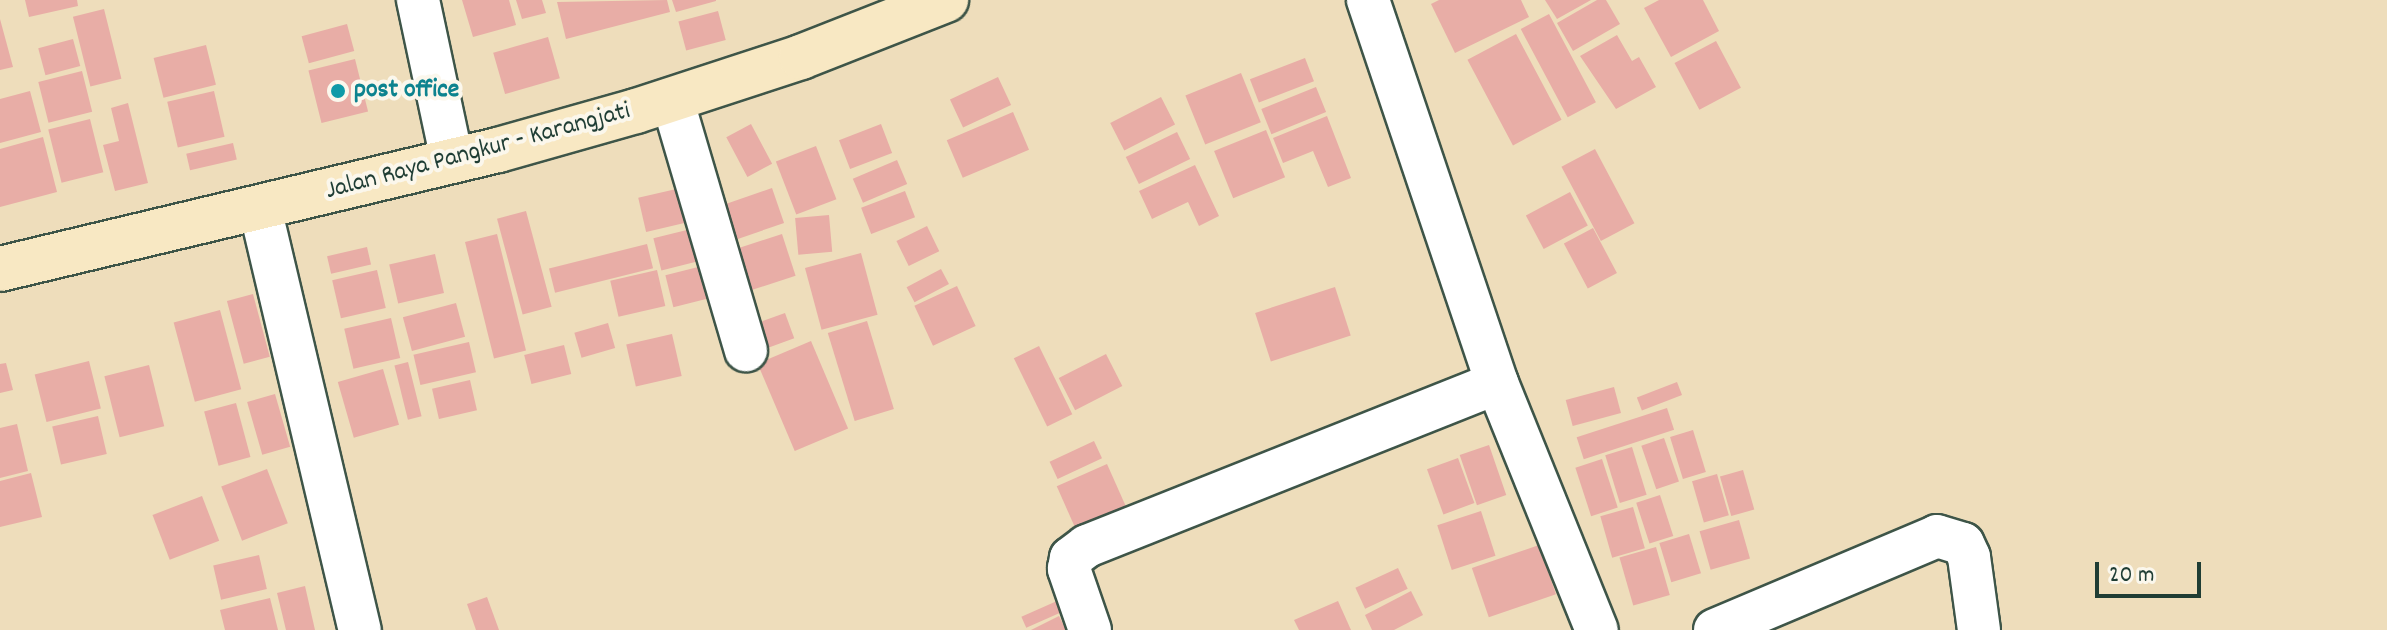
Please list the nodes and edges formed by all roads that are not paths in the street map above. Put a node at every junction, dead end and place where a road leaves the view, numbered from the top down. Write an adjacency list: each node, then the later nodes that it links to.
1 (418, 0): 5 (street)
2 (946, 0): 4 (main road, Jalan Raya Pangkur - Karangjati)
3 (1368, 0): 9 (street)
4 (672, 99): 5 (main road, Jalan Raya Pangkur - Karangjati); 8 (street)
5 (452, 160): 6 (main road, Jalan Raya Pangkur - Karangjati)
6 (260, 208): 7 (main road, Jalan Raya Pangkur - Karangjati); 10 (street)
7 (0, 269)
8 (746, 350)
9 (1497, 383): 11 (street); 12 (street)
10 (360, 630)
11 (1090, 630)
12 (1597, 630)
13 (1715, 630): 14 (street)
14 (1979, 630)

